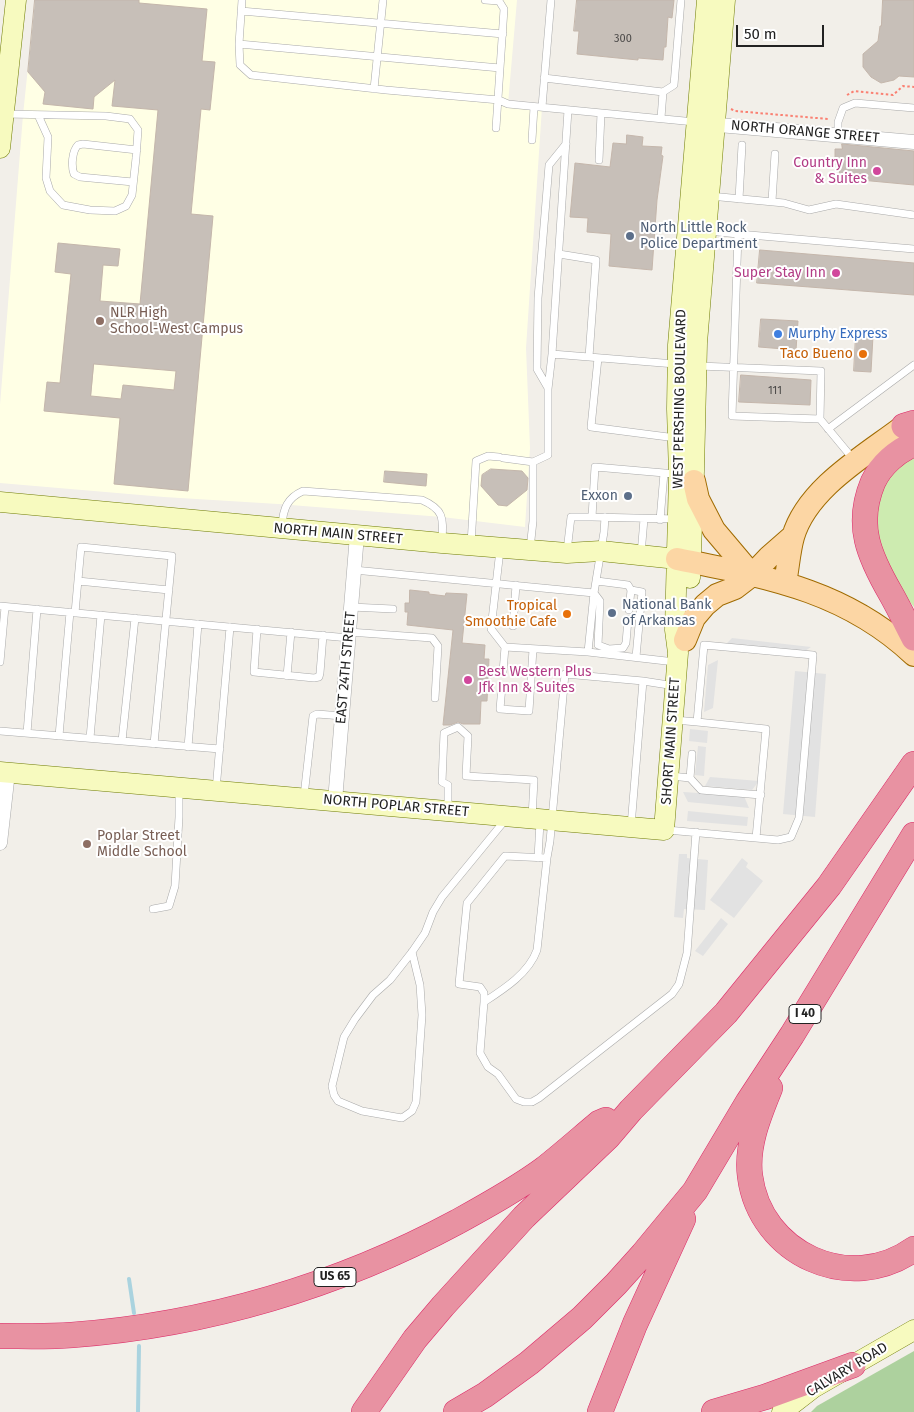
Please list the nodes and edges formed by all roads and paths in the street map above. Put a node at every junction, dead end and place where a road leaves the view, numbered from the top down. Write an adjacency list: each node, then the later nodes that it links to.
1 (16, 0): 26 (main road)
2 (242, 0): 9 (lane)
3 (383, 0): 10 (lane)
4 (485, 0): 11 (lane)
5 (551, 0): 15 (lane)
6 (682, 0): 18 (lane)
7 (707, 0): 30 (main road, WEST PERSHING BOULEVARD)
8 (725, 0): 30 (main road, WEST PERSHING BOULEVARD)
9 (241, 11): 10 (lane); 12 (lane)
10 (380, 23): 11 (lane); 13 (lane)
11 (503, 34): 14 (lane)
12 (239, 44): 13 (lane); 17 (lane)
13 (377, 56): 14 (lane); 17 (lane)
14 (500, 68): 20 (lane)
15 (544, 78): 18 (lane); 21 (lane)
16 (914, 87): 19 (path)
17 (374, 88): 20 (lane)
18 (663, 92): 29 (lane)
19 (844, 97)
20 (499, 100): 21 (lane); 31 (lane)
21 (538, 107): 24 (lane); 33 (lane)
22 (727, 107): 28 (path)
23 (914, 108): 32 (lane)
24 (568, 110): 25 (lane); 35 (lane)
25 (601, 113): 29 (lane); 40 (lane)
26 (2, 114): 27 (lane); 37 (main road)
27 (38, 115): 38 (lane); 41 (lane)
28 (833, 116)
29 (661, 118): 30 (lane)
30 (706, 123): 32 (street, NORTH ORANGE STREET); 42 (main road, WEST PERSHING BOULEVARD); 53 (main road, WEST PERSHING BOULEVARD)
31 (496, 128)
32 (838, 135): 34 (street, NORTH ORANGE STREET)
33 (532, 140)
34 (914, 142)
35 (566, 144): 49 (lane); 56 (lane)
36 (742, 145): 43 (lane)
37 (0, 148)
38 (137, 150): 41 (lane); 41 (lane)
39 (775, 154): 44 (lane)
40 (599, 160)
41 (134, 182)
42 (708, 196): 43 (lane); 46 (main road, WEST PERSHING BOULEVARD)
43 (739, 198): 44 (lane)
44 (772, 201): 45 (lane)
45 (914, 215)
46 (705, 231): 47 (lane); 53 (main road, WEST PERSHING BOULEVARD)
47 (738, 234): 48 (lane); 55 (lane)
48 (914, 249)
49 (559, 254): 50 (lane); 51 (lane)
50 (552, 354): 51 (lane); 56 (lane)
51 (589, 357): 52 (lane)
52 (598, 358): 53 (lane); 60 (lane)
53 (687, 365): 55 (lane); 60 (main road, WEST PERSHING BOULEVARD); 63 (main road, WEST PERSHING BOULEVARD)
54 (914, 365): 59 (lane)
55 (734, 367): 57 (lane); 57 (lane)
56 (548, 389): 61 (lane)
57 (820, 419): 59 (lane)
58 (912, 428): 62 (main road); 107 (highway)
59 (828, 429): 62 (lane)
60 (679, 438): 63 (main road, WEST PERSHING BOULEVARD)
61 (533, 462): 73 (lane); 75 (lane)
62 (856, 462): 71 (main road)
63 (679, 476): 65 (lane); 68 (main road, WEST PERSHING BOULEVARD); 79 (main road, WEST PERSHING BOULEVARD); 81 (main road)
64 (0, 502): 69 (main road, NORTH MAIN STREET)
65 (592, 517): 66 (lane); 77 (lane)
66 (605, 517): 67 (lane); 76 (lane)
67 (644, 519): 68 (lane); 78 (lane)
68 (669, 520): 79 (main road, WEST PERSHING BOULEVARD)
69 (281, 529): 70 (main road, NORTH MAIN STREET); 72 (lane)
70 (357, 535): 72 (main road, NORTH MAIN STREET); 80 (street, EAST 24TH STREET)
71 (793, 536): 81 (main road); 85 (main road)
72 (442, 542): 73 (main road, NORTH MAIN STREET)
73 (470, 544): 74 (main road, NORTH MAIN STREET)
74 (500, 547): 75 (main road, NORTH MAIN STREET); 84 (lane)
75 (530, 549): 77 (main road, NORTH MAIN STREET)
76 (601, 551): 77 (main road, NORTH MAIN STREET); 78 (main road, NORTH MAIN STREET); 83 (lane)
77 (567, 553)
78 (641, 555): 79 (main road, NORTH MAIN STREET)
79 (686, 558): 81 (main road); 110 (main road, SHORT MAIN STREET)
80 (354, 570): 84 (lane); 91 (street, EAST 24TH STREET)
81 (752, 575): 85 (main road); 110 (main road)
82 (78, 581): 87 (lane); 87 (lane); 95 (lane)
83 (597, 581): 88 (lane); 89 (lane)
84 (496, 583): 86 (lane); 108 (lane)
85 (785, 583): 112 (main road)
86 (516, 585): 89 (lane); 101 (lane)
87 (169, 590): 99 (lane)
88 (631, 590): 94 (lane); 113 (lane)
89 (594, 593): 98 (lane); 111 (lane)
90 (3, 606): 93 (lane); 114 (lane)
91 (351, 608): 92 (lane); 106 (street, EAST 24TH STREET)
92 (393, 609)
93 (37, 610): 95 (lane); 125 (lane)
94 (628, 610)
95 (72, 613): 96 (lane); 126 (lane)
96 (101, 615): 97 (lane); 127 (lane)
97 (135, 618): 99 (lane); 128 (lane)
98 (628, 619)
99 (166, 621): 100 (lane); 129 (lane)
100 (198, 624): 102 (lane); 130 (lane)
101 (513, 626)
102 (230, 627): 103 (lane); 131 (lane)
103 (257, 629): 104 (lane); 116 (lane)
104 (291, 632): 105 (lane); 116 (lane)
105 (323, 635): 106 (lane); 116 (lane)
106 (349, 635): 120 (lane); 121 (street, EAST 24TH STREET)
107 (914, 638)
108 (505, 647): 109 (lane); 115 (lane)
109 (533, 649): 111 (lane); 118 (lane)
110 (686, 650): 113 (lane); 119 (main road, SHORT MAIN STREET); 123 (lane); 149 (lane, NORTH POPLAR STREET)
111 (588, 652): 113 (lane)
112 (914, 654)
113 (636, 657)
114 (0, 662)
115 (503, 672)
116 (287, 676)
117 (643, 681): 119 (lane); 144 (lane); 145 (lane)
118 (502, 686)
119 (675, 686): 122 (main road, SHORT MAIN STREET)
120 (435, 698)
121 (342, 716): 140 (lane); 141 (street, EAST 24TH STREET)
122 (673, 719): 123 (lane); 135 (main road, SHORT MAIN STREET)
123 (697, 722): 139 (lane)
124 (0, 731): 125 (lane)
125 (27, 733): 126 (lane)
126 (59, 736): 127 (lane)
127 (90, 738): 128 (lane)
128 (122, 741): 129 (lane)
129 (154, 744): 130 (lane)
130 (188, 747): 131 (lane)
131 (220, 749): 138 (lane)
132 (692, 754): 136 (lane)
133 (914, 764): 157 (highway)
134 (4, 772): 137 (main road, NORTH POPLAR STREET); 150 (street)
135 (668, 776): 136 (lane); 146 (main road, SHORT MAIN STREET)
136 (690, 778): 139 (lane)
137 (179, 787): 138 (main road, NORTH POPLAR STREET); 153 (lane)
138 (216, 790): 140 (main road, NORTH POPLAR STREET)
139 (761, 795): 149 (lane)
140 (304, 798): 141 (main road, NORTH POPLAR STREET)
141 (335, 801): 142 (main road, NORTH POPLAR STREET)
142 (448, 811): 143 (main road, NORTH POPLAR STREET); 144 (lane)
143 (508, 816): 144 (main road, NORTH POPLAR STREET); 154 (lane)
144 (541, 819): 145 (main road, NORTH POPLAR STREET); 151 (lane); 152 (lane)
145 (631, 827): 146 (main road, NORTH POPLAR STREET)
146 (664, 830): 147 (lane, NORTH POPLAR STREET)
147 (696, 832): 149 (lane, NORTH POPLAR STREET); 155 (lane)
148 (914, 835): 156 (highway, I 40)
149 (756, 838)
150 (0, 844)
151 (538, 858): 152 (lane); 155 (lane)
152 (547, 858): 155 (lane)
153 (153, 908)
154 (412, 952): 154 (lane)
155 (484, 1002)
156 (792, 1035): 158 (highway, I 40); 159 (highway)
157 (631, 1110): 161 (highway, US 65); 163 (highway)
158 (695, 1191): 164 (highway); 165 (highway, I 40)
159 (914, 1249)
160 (914, 1330): 162 (main road, CALVARY ROAD)
161 (0, 1336)
162 (853, 1365): 166 (highway); 167 (main road, CALVARY ROAD)
163 (364, 1412)
164 (456, 1412)
165 (600, 1412)
166 (714, 1412)
167 (782, 1412)

